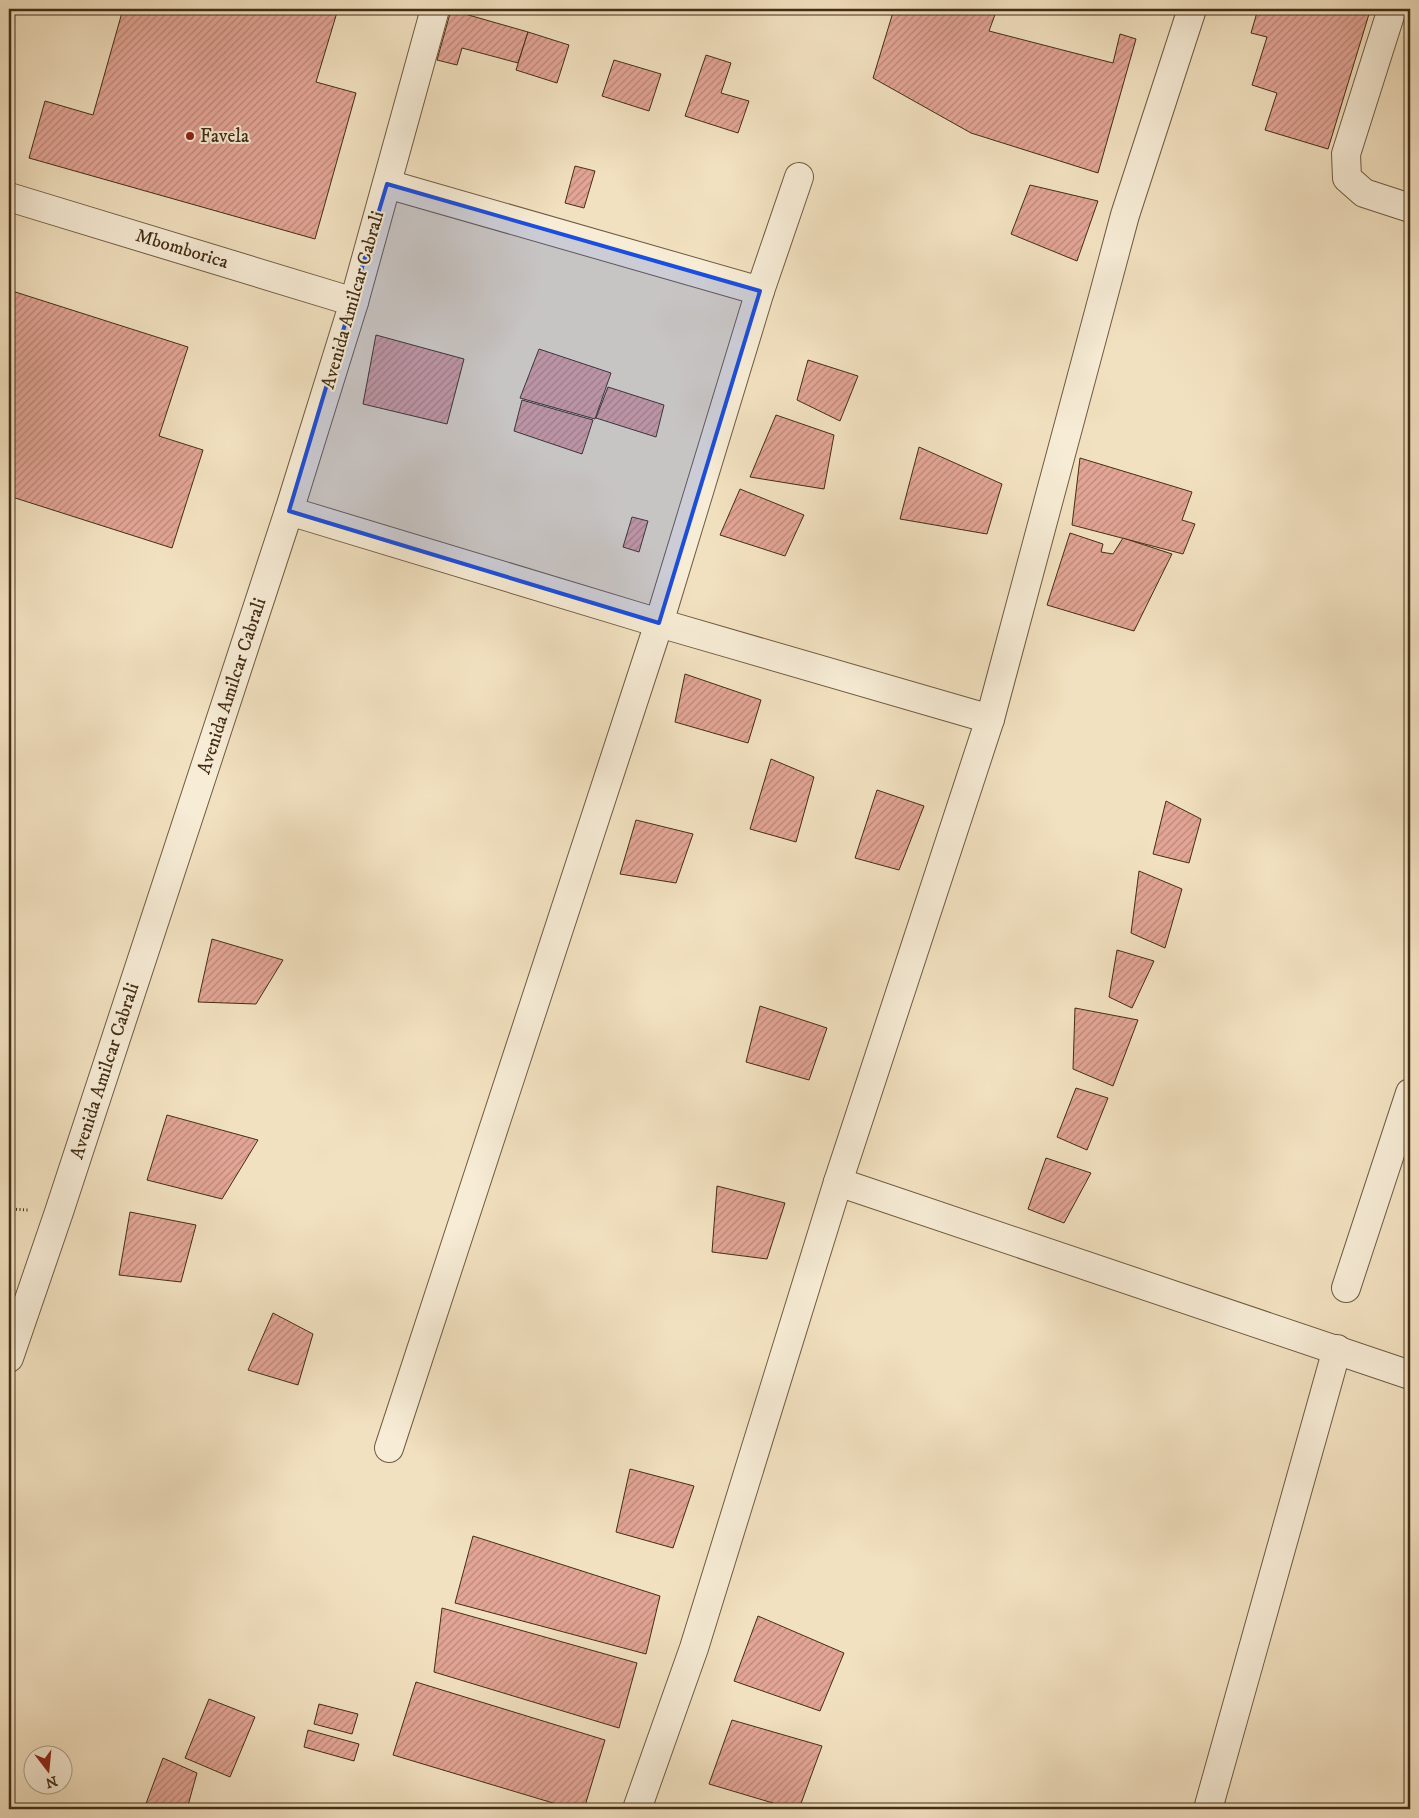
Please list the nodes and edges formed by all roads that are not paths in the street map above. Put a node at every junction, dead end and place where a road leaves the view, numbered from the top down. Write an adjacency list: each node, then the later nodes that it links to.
1 (435, 9): 5 (street, Avenida Amilcar Cabrali)
2 (1192, 9): 12 (street)
3 (1392, 9): 7 (street)
4 (799, 178): 8 (street)
5 (387, 184): 8 (street); 9 (street, Avenida Amilcar Cabrali)
6 (9, 197): 9 (street, Mbomborica)
7 (1410, 208)
8 (760, 290): 11 (street)
9 (354, 302): 10 (street, Avenida Amilcar Cabrali)
10 (290, 511): 11 (street); 17 (street, Avenida Amilcar Cabrali)
11 (659, 623): 12 (street); 19 (street)
12 (990, 719): 14 (street)
13 (1410, 1093): 15 (street)
14 (838, 1182): 16 (street); 20 (street)
15 (1346, 1288)
16 (1337, 1349): 18 (street); 21 (street)
17 (9, 1358)
18 (1410, 1375)
19 (389, 1448)
20 (637, 1809)
21 (1208, 1809)

